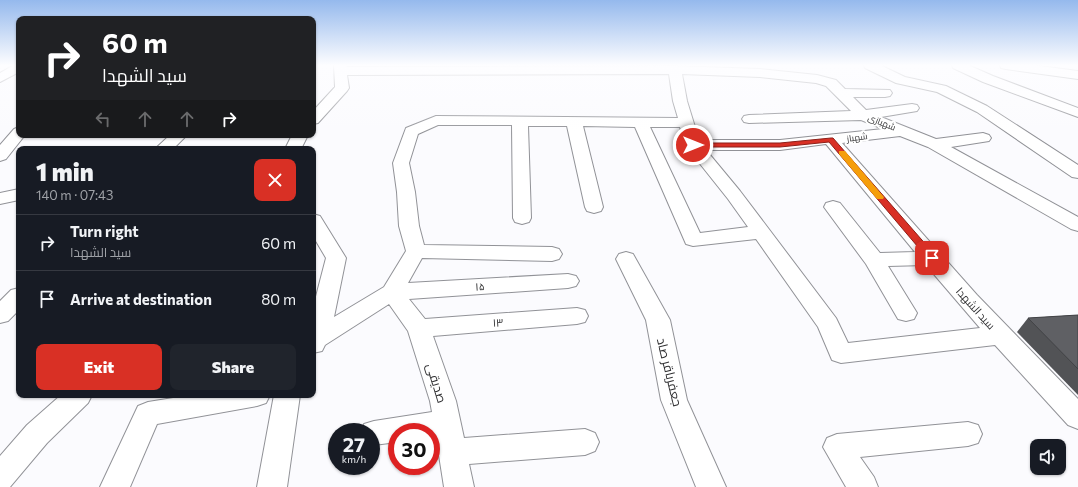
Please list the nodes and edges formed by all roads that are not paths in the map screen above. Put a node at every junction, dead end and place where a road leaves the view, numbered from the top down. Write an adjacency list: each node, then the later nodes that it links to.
1 (342, 88): 8 (street)
2 (678, 88): 16 (street)
3 (836, 88): 6 (street, شهبازی)
4 (935, 88): 28 (street)
5 (1011, 88): 10 (street)
6 (841, 93): 7 (street); 11 (street, شهبازی)
7 (884, 93)
8 (319, 107)
9 (912, 108): 11 (street)
10 (1078, 113)
11 (863, 115): 12 (street); 19 (street, شهبازی)
12 (749, 119)
13 (520, 121): 14 (street); 33 (street); 37 (street)
14 (574, 122): 15 (street); 31 (street)
15 (640, 122): 16 (street); 36 (street)
16 (686, 123): 25 (street)
17 (16, 128): 18 (street)
18 (0, 130)
19 (902, 131): 23 (street, شهباز); 24 (street, شهبازی)
20 (16, 136): 27 (street)
21 (176, 138): 26 (street)
22 (983, 138): 24 (street)
23 (831, 140): 25 (street, شهباز); 39 (street, سید الشهدا)
24 (934, 144): 35 (street, شهبازی)
25 (693, 145): 36 (street)
26 (166, 146)
27 (0, 156)
28 (1078, 173)
29 (16, 195): 30 (street)
30 (0, 199)
31 (594, 207)
32 (833, 207): 41 (street)
33 (522, 218)
34 (316, 225): 50 (street)
35 (1078, 225)
36 (761, 232): 49 (street)
37 (416, 251): 38 (street); 43 (street)
38 (552, 254)
39 (932, 258): 41 (street); 49 (street, سید الشهدا)
40 (626, 260): 65 (street, جعفرباقر صاد)
41 (874, 260): 45 (street)
42 (568, 281): 43 (street, ۱۵)
43 (392, 292): 48 (street, صدیقی); 51 (street)
44 (16, 299): 46 (street)
45 (906, 313)
46 (0, 315)
47 (577, 316): 48 (street, ۱۳)
48 (419, 328): 56 (street, صدیقی)
49 (1000, 335): 55 (street, سید الشهدا)
50 (316, 338)
51 (316, 341)
52 (76, 398): 61 (street)
53 (240, 398): 62 (street)
54 (287, 398): 63 (street)
55 (1078, 417)
56 (447, 422): 57 (street); 60 (street, صدیقی)
57 (380, 432)
58 (968, 434): 66 (street)
59 (585, 442): 60 (street)
60 (452, 452): 64 (street, صدیقی)
61 (0, 477)
62 (115, 487)
63 (272, 487)
64 (459, 487)
65 (711, 487)
66 (863, 487)

